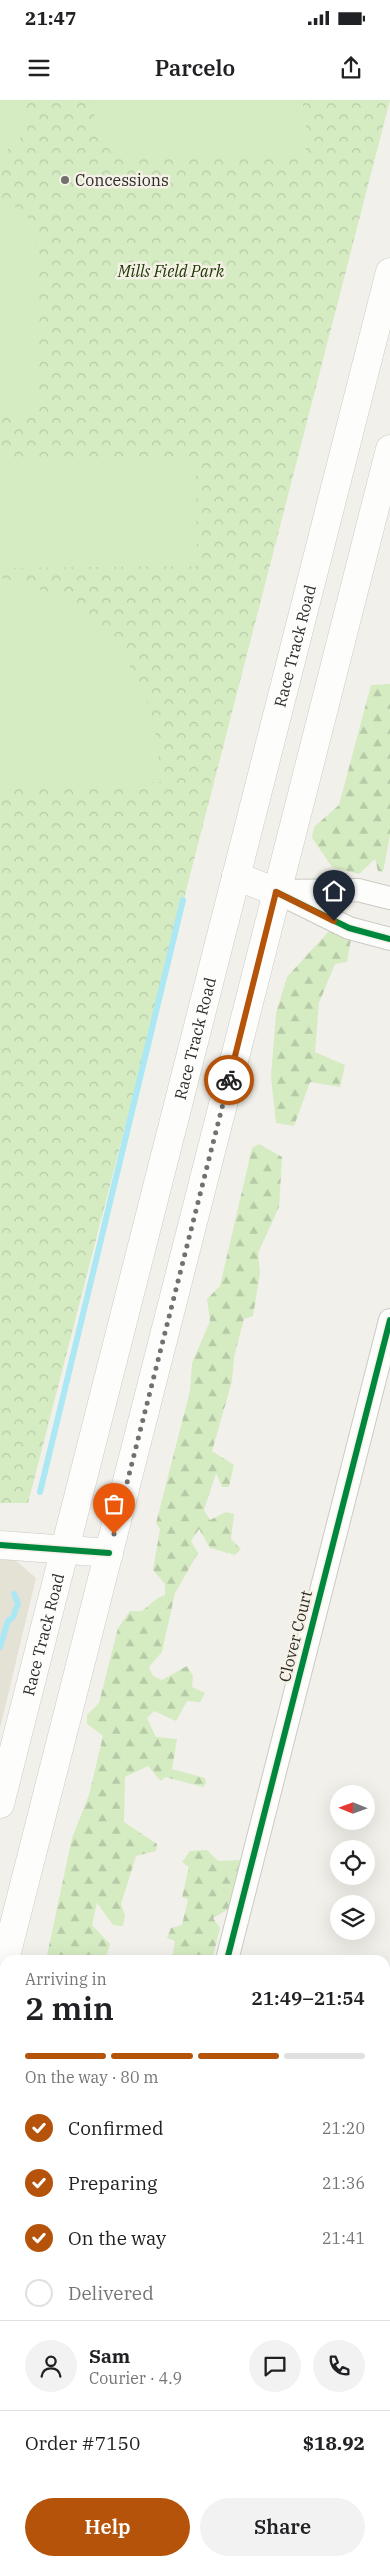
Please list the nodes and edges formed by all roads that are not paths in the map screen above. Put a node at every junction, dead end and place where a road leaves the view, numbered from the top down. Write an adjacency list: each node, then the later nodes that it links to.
1 (390, 276): 3 (main road, Race Track Road)
2 (390, 449): 4 (main road)
3 (236, 876): 4 (main road); 9 (main road, Race Track Road)
4 (276, 892): 5 (street); 6 (street); 10 (main road)
5 (390, 898)
6 (390, 939)
7 (390, 1320): 13 (street, Clover Court)
8 (0, 1545): 9 (main road)
9 (65, 1548): 10 (main road); 11 (main road, Race Track Road)
10 (109, 1553): 12 (main road)
11 (0, 1804)
12 (6, 1955)
13 (228, 1955)

